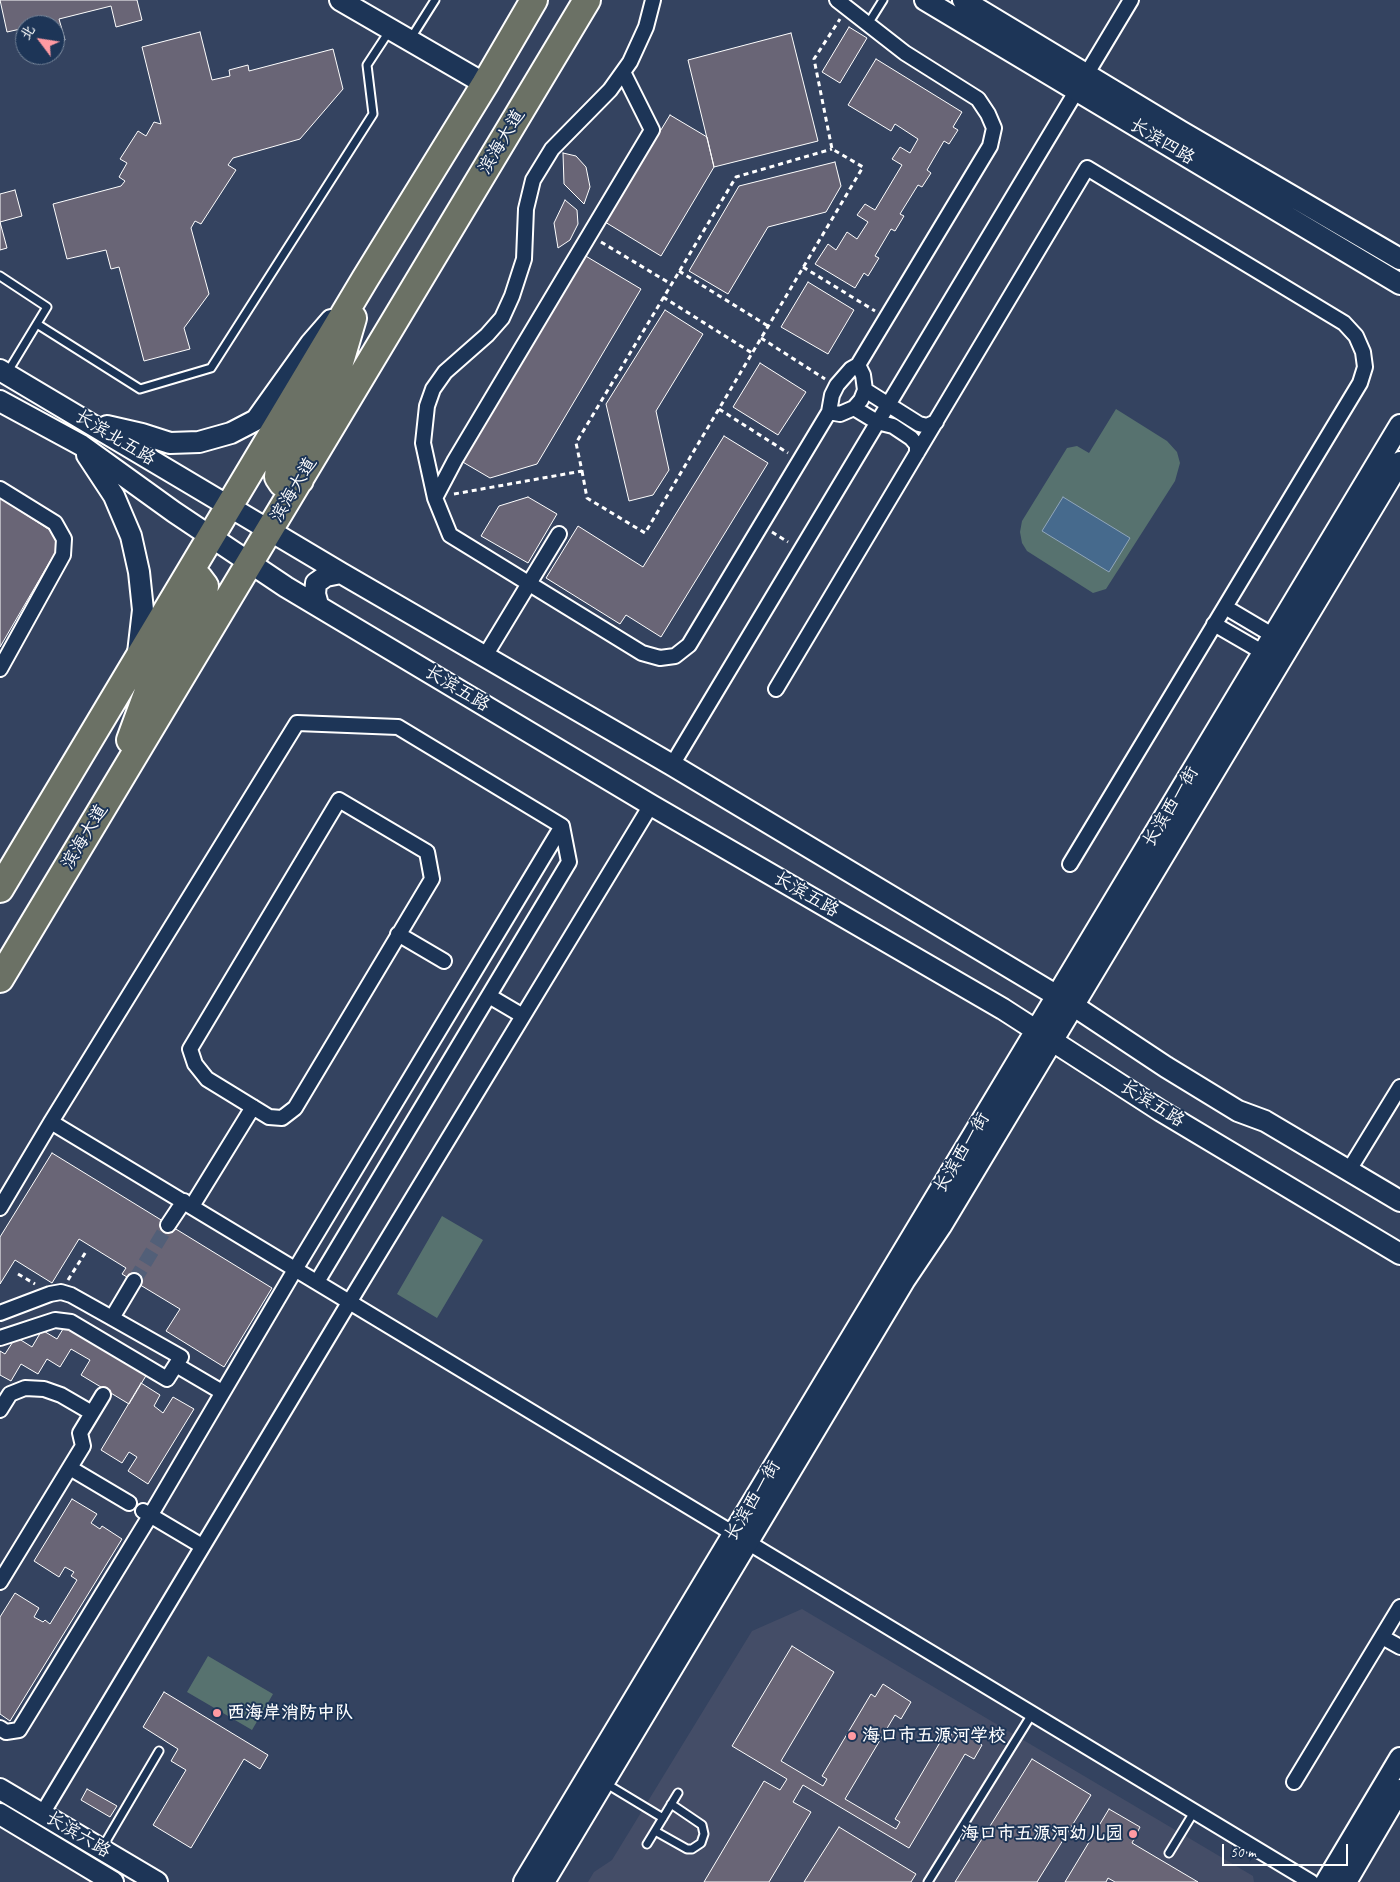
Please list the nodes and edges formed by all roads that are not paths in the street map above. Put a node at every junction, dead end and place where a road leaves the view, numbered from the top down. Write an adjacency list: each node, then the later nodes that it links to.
1 (340, 0): 12 (main road)
2 (435, 0): 13 (lane)
3 (534, 0): 16 (highway)
4 (587, 0): 36 (highway, 滨海大道)
5 (653, 0): 14 (street)
6 (883, 0): 11 (lane)
7 (925, 0): 15 (main road, 长滨四路)
8 (963, 0): 15 (main road, 长滨四路)
9 (1131, 0): 15 (street)
10 (842, 4): 11 (street)
11 (868, 24): 22 (street)
12 (391, 30): 13 (main road); 21 (lane)
13 (409, 40): 16 (main road)
14 (623, 72): 38 (street); 38 (street)
15 (1081, 81): 17 (main road, 长滨四路); 20 (main road, 长滨四路); 26 (street)
16 (485, 84): 19 (highway)
17 (1400, 259)
18 (0, 276): 21 (lane)
19 (365, 279): 29 (main road); 36 (highway); 39 (highway)
20 (1400, 284)
21 (37, 324): 23 (lane)
22 (858, 365): 24 (street); 28 (street)
23 (3, 372): 29 (main road, 长滨北五路)
24 (865, 390): 26 (street); 27 (street)
25 (0, 400): 33 (main road, 长滨北五路)
26 (888, 404): 30 (street); 31 (street)
27 (854, 408): 28 (street); 30 (street)
28 (829, 412): 45 (street)
29 (90, 422): 39 (main road, 长滨北五路)
30 (877, 422): 34 (street); 55 (street)
31 (936, 422): 34 (street); 48 (street)
32 (1400, 425): 50 (main road, 长滨西一街)
33 (81, 445): 42 (main road, 长滨北五路); 52 (main road)
34 (917, 453): 54 (street)
35 (1400, 462): 65 (main road, 长滨西一街)
36 (300, 480): 40 (highway, 滨海大道)
37 (0, 489): 53 (street)
38 (435, 498): 45 (street)
39 (230, 506): 40 (main road); 42 (highway)
40 (270, 530): 43 (highway, 滨海大道); 44 (main road)
41 (559, 534): 45 (street)
42 (212, 537): 43 (main road, 长滨五路); 46 (highway)
43 (250, 563): 47 (main road, 长滨五路); 56 (highway, 滨海大道)
44 (341, 573): 47 (main road); 51 (main road)
45 (529, 584): 51 (street)
46 (182, 586): 52 (highway); 56 (highway)
47 (318, 605): 57 (main road, 长滨五路)
48 (1225, 607): 49 (street); 50 (street)
49 (1214, 624): 50 (street); 59 (street)
50 (1269, 645): 65 (main road, 长滨西一街)
51 (486, 656): 55 (main road)
52 (136, 662): 60 (highway)
53 (0, 669)
54 (776, 689)
55 (672, 765): 65 (main road)
56 (110, 795): 63 (highway, 滨海大道)
57 (651, 805): 66 (street); 67 (main road, 长滨五路)
58 (562, 826): 64 (street); 70 (street); 77 (street)
59 (1070, 864)
60 (0, 889)
61 (398, 934): 62 (street); 69 (street); 69 (street)
62 (444, 961)
63 (0, 979)
64 (489, 996): 66 (street); 79 (street)
65 (1065, 1001): 67 (main road, 长滨西一街); 71 (main road)
66 (523, 1016): 80 (street)
67 (1044, 1035): 76 (main road, 长滨五路); 92 (main road, 长滨西一街)
68 (1400, 1087): 71 (street)
69 (252, 1107): 73 (street)
70 (51, 1122): 73 (street); 74 (street)
71 (1349, 1170): 72 (main road)
72 (1400, 1201)
73 (188, 1204): 75 (street); 77 (street)
74 (0, 1208)
75 (168, 1225)
76 (1400, 1254)
77 (296, 1268): 79 (street); 85 (street)
78 (134, 1281): 82 (street)
79 (317, 1282): 80 (street)
80 (350, 1301): 92 (street); 93 (street)
81 (0, 1313): 82 (street)
82 (112, 1318): 84 (street)
83 (0, 1338): 84 (street)
84 (176, 1365): 85 (street)
85 (222, 1392): 91 (street)
86 (103, 1395): 88 (street)
87 (0, 1410): 88 (street)
88 (92, 1413): 89 (street)
89 (70, 1468): 90 (street); 94 (street)
90 (129, 1503)
91 (147, 1513): 93 (street); 99 (street)
92 (740, 1539): 98 (street); 103 (main road, 长滨西一街); 118 (main road, 长滨西一街)
93 (202, 1546): 110 (street)
94 (0, 1582)
95 (1399, 1610): 96 (street)
96 (1382, 1637): 97 (street); 102 (street)
97 (1400, 1647)
98 (1032, 1714): 108 (street); 120 (lane)
99 (0, 1728)
100 (159, 1751): 114 (lane)
101 (1400, 1758): 122 (main road)
102 (1294, 1782)
103 (604, 1783): 111 (lane); 119 (main road, 长滨西一街)
104 (0, 1789): 110 (main road, 长滨六路)
105 (1400, 1790): 123 (main road)
106 (678, 1794): 107 (lane)
107 (671, 1804): 111 (lane); 112 (lane)
108 (1194, 1812): 115 (lane); 121 (street)
109 (0, 1814): 116 (main road, 长滨六路)
110 (42, 1814): 114 (main road, 长滨六路)
111 (663, 1818): 112 (lane)
112 (655, 1831): 113 (lane)
113 (647, 1844)
114 (101, 1849): 117 (main road, 长滨六路)
115 (1169, 1853)
116 (113, 1882)
117 (157, 1882)
118 (524, 1882)
119 (544, 1882)
120 (928, 1882)
121 (1311, 1882)
122 (1326, 1882)
123 (1346, 1882)

